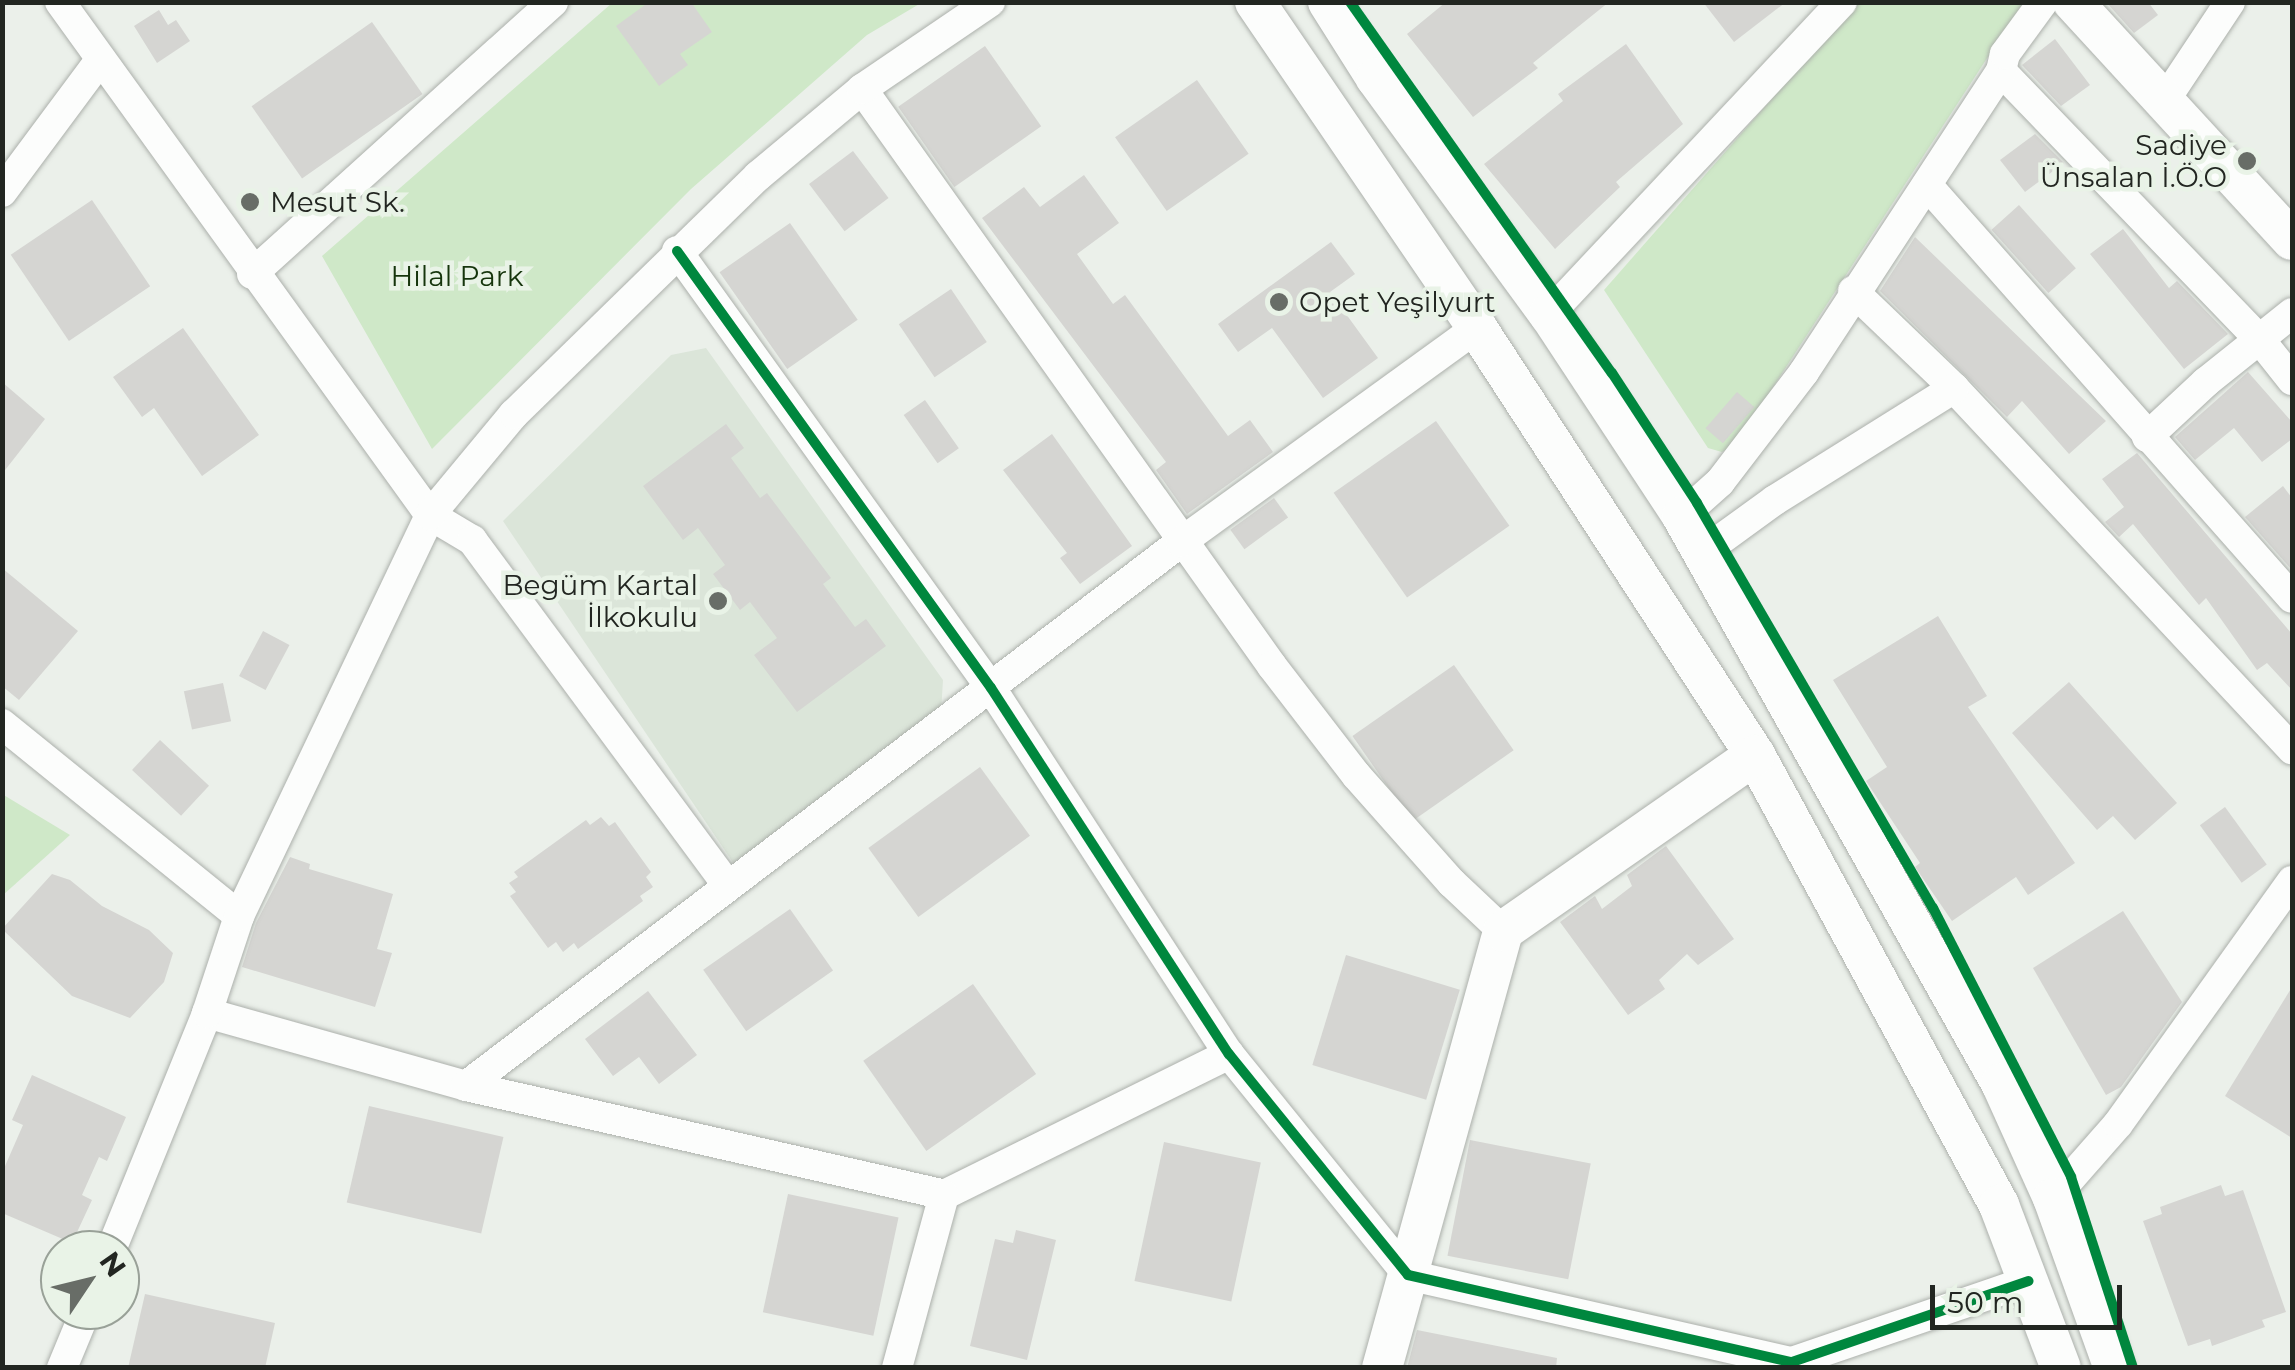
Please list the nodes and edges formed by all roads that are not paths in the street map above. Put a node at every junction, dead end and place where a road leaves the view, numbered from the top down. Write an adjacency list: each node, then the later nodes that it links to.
1 (60, 2): 11 (street)
2 (553, 2): 10 (street)
3 (990, 2): 13 (street)
4 (1254, 2): 23 (main road)
5 (1328, 2): 22 (main road)
6 (1842, 2): 22 (street)
7 (2043, 2): 12 (street)
8 (2073, 2): 14 (main road)
9 (2230, 2): 14 (street)
10 (523, 12): 19 (street)
11 (100, 60): 16 (street); 19 (street)
12 (2001, 71): 15 (street); 24 (street)
13 (862, 89): 18 (street); 30 (street)
14 (2164, 103): 17 (main road)
15 (1927, 185): 20 (street); 27 (street)
16 (2, 192)
17 (2292, 240)
18 (676, 251): 28 (street); 33 (street)
19 (252, 274): 28 (street)
20 (1853, 291): 26 (street); 29 (street)
21 (2292, 313): 24 (street)
22 (1549, 314): 29 (main road)
23 (1477, 328): 30 (street); 36 (main road)
24 (2261, 341): 25 (street); 27 (street)
25 (2292, 380)
26 (1954, 388): 31 (street); 35 (street)
27 (2147, 438): 32 (street)
28 (430, 515): 38 (street); 39 (street)
29 (1682, 516): 31 (main road)
30 (1181, 542): 33 (street); 40 (street)
31 (1702, 553): 45 (main road)
32 (2292, 598)
33 (991, 688): 38 (street); 42 (street)
34 (2, 724): 39 (street)
35 (2292, 749)
36 (1755, 755): 40 (main road); 48 (main road)
37 (2292, 881): 45 (street)
38 (727, 885): 43 (street)
39 (238, 916): 41 (street)
40 (1503, 931): 47 (main road)
41 (208, 1013): 43 (street); 46 (street)
42 (1229, 1054): 44 (street); 47 (street)
43 (466, 1086): 44 (street)
44 (944, 1196): 51 (street)
45 (2053, 1198): 54 (main road)
46 (118, 1230)
47 (1408, 1275): 48 (street); 52 (main road)
48 (2029, 1281): 53 (main road)
49 (78, 1330): 50 (street)
50 (62, 1368)
51 (897, 1368)
52 (1382, 1368)
53 (2061, 1368)
54 (2114, 1368)

